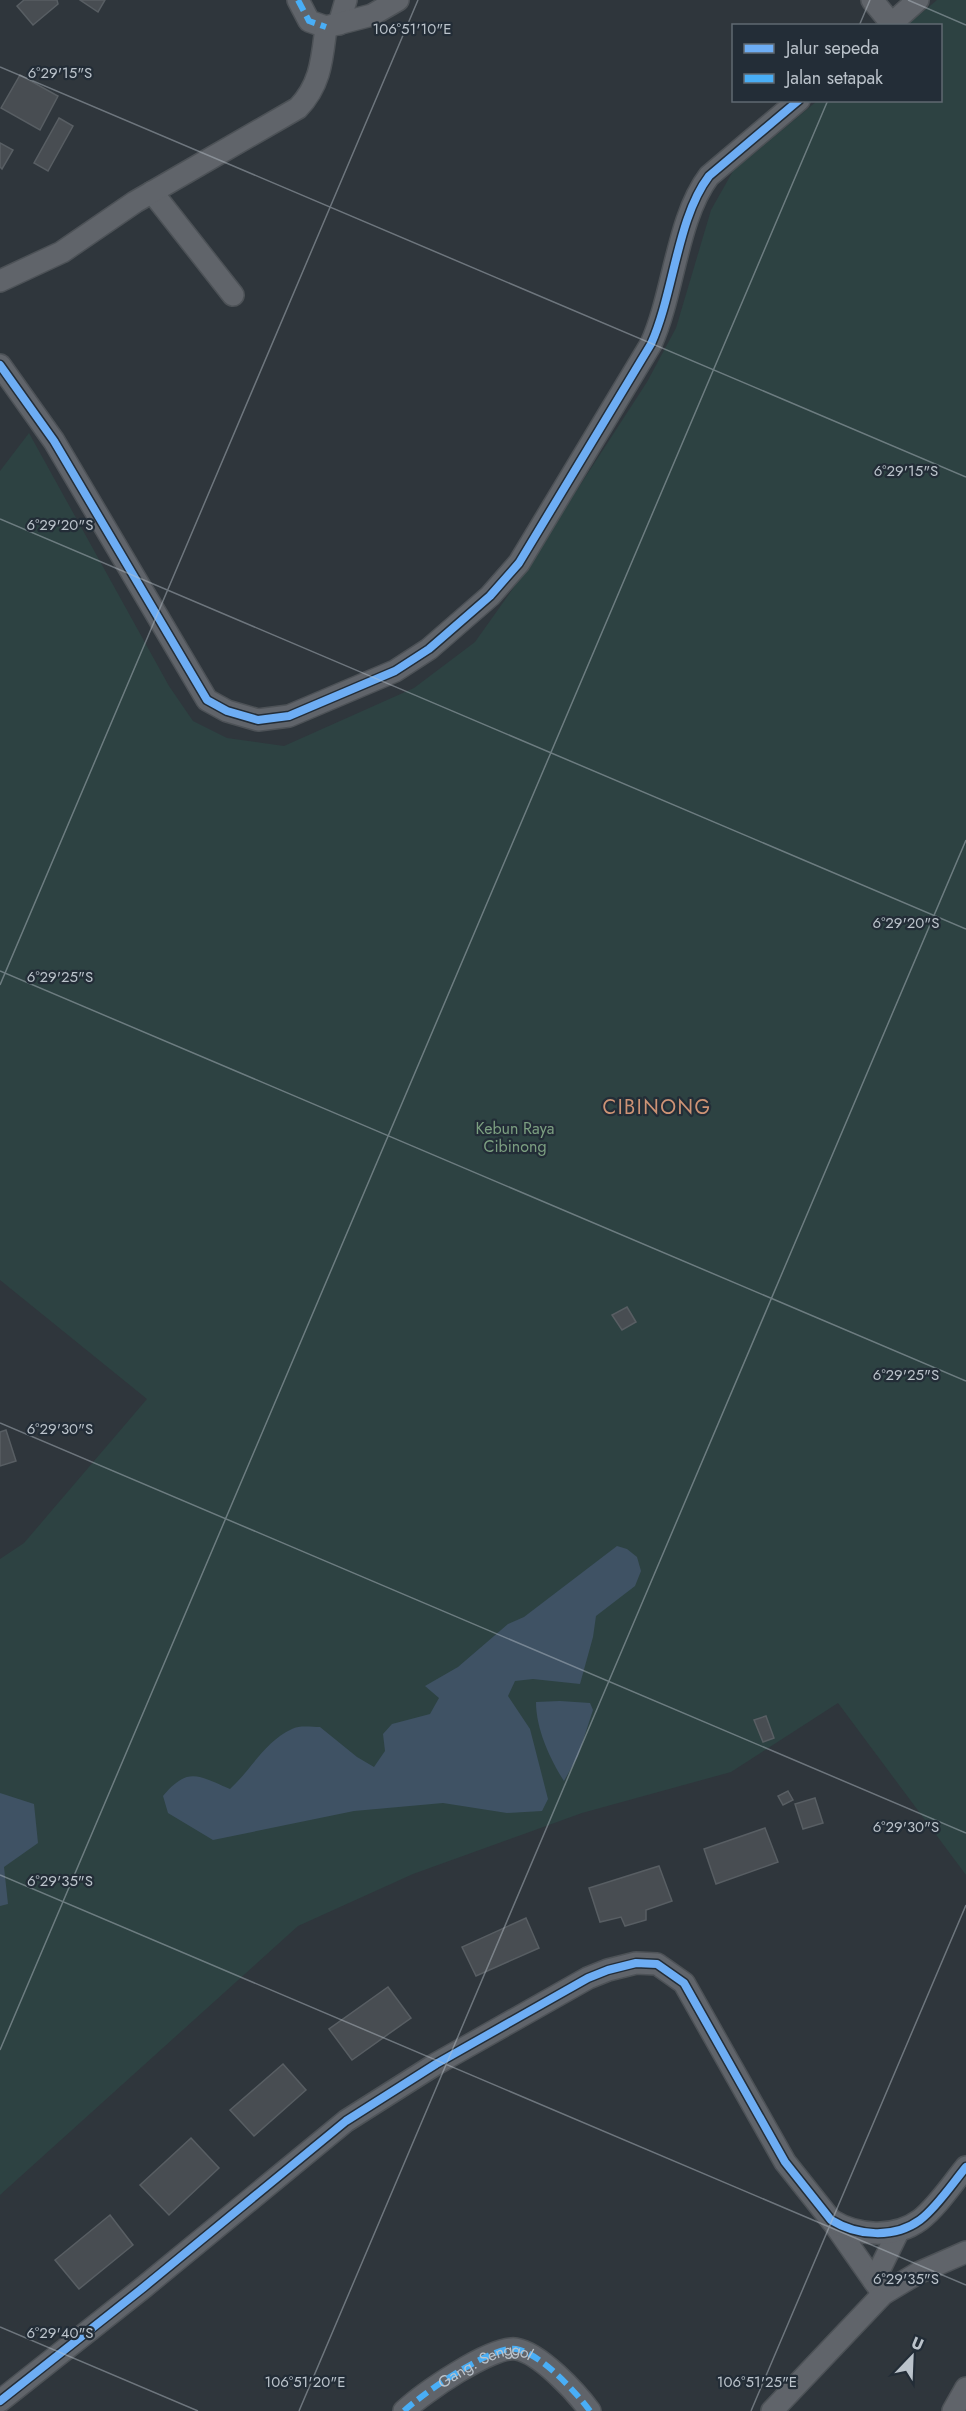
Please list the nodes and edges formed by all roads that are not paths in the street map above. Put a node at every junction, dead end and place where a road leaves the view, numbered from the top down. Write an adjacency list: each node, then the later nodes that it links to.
1 (298, 0): 7 (street)
2 (346, 0): 7 (street)
3 (398, 0): 7 (street)
4 (872, 0): 6 (street)
5 (918, 0): 6 (street)
6 (890, 24)
7 (332, 26): 9 (street)
8 (798, 102): 12 (street)
9 (152, 192): 10 (street); 11 (street)
10 (0, 281)
11 (233, 295)
12 (0, 365)
13 (966, 2167): 15 (street)
14 (831, 2220): 15 (street); 17 (street); 19 (street)
15 (898, 2232): 17 (street)
16 (966, 2252): 17 (street)
17 (879, 2288): 22 (street)
18 (966, 2388): 23 (street)
19 (0, 2401)
20 (404, 2411): 21 (street, Gang. Senggol)
21 (590, 2411)
22 (772, 2411)
23 (953, 2411)

